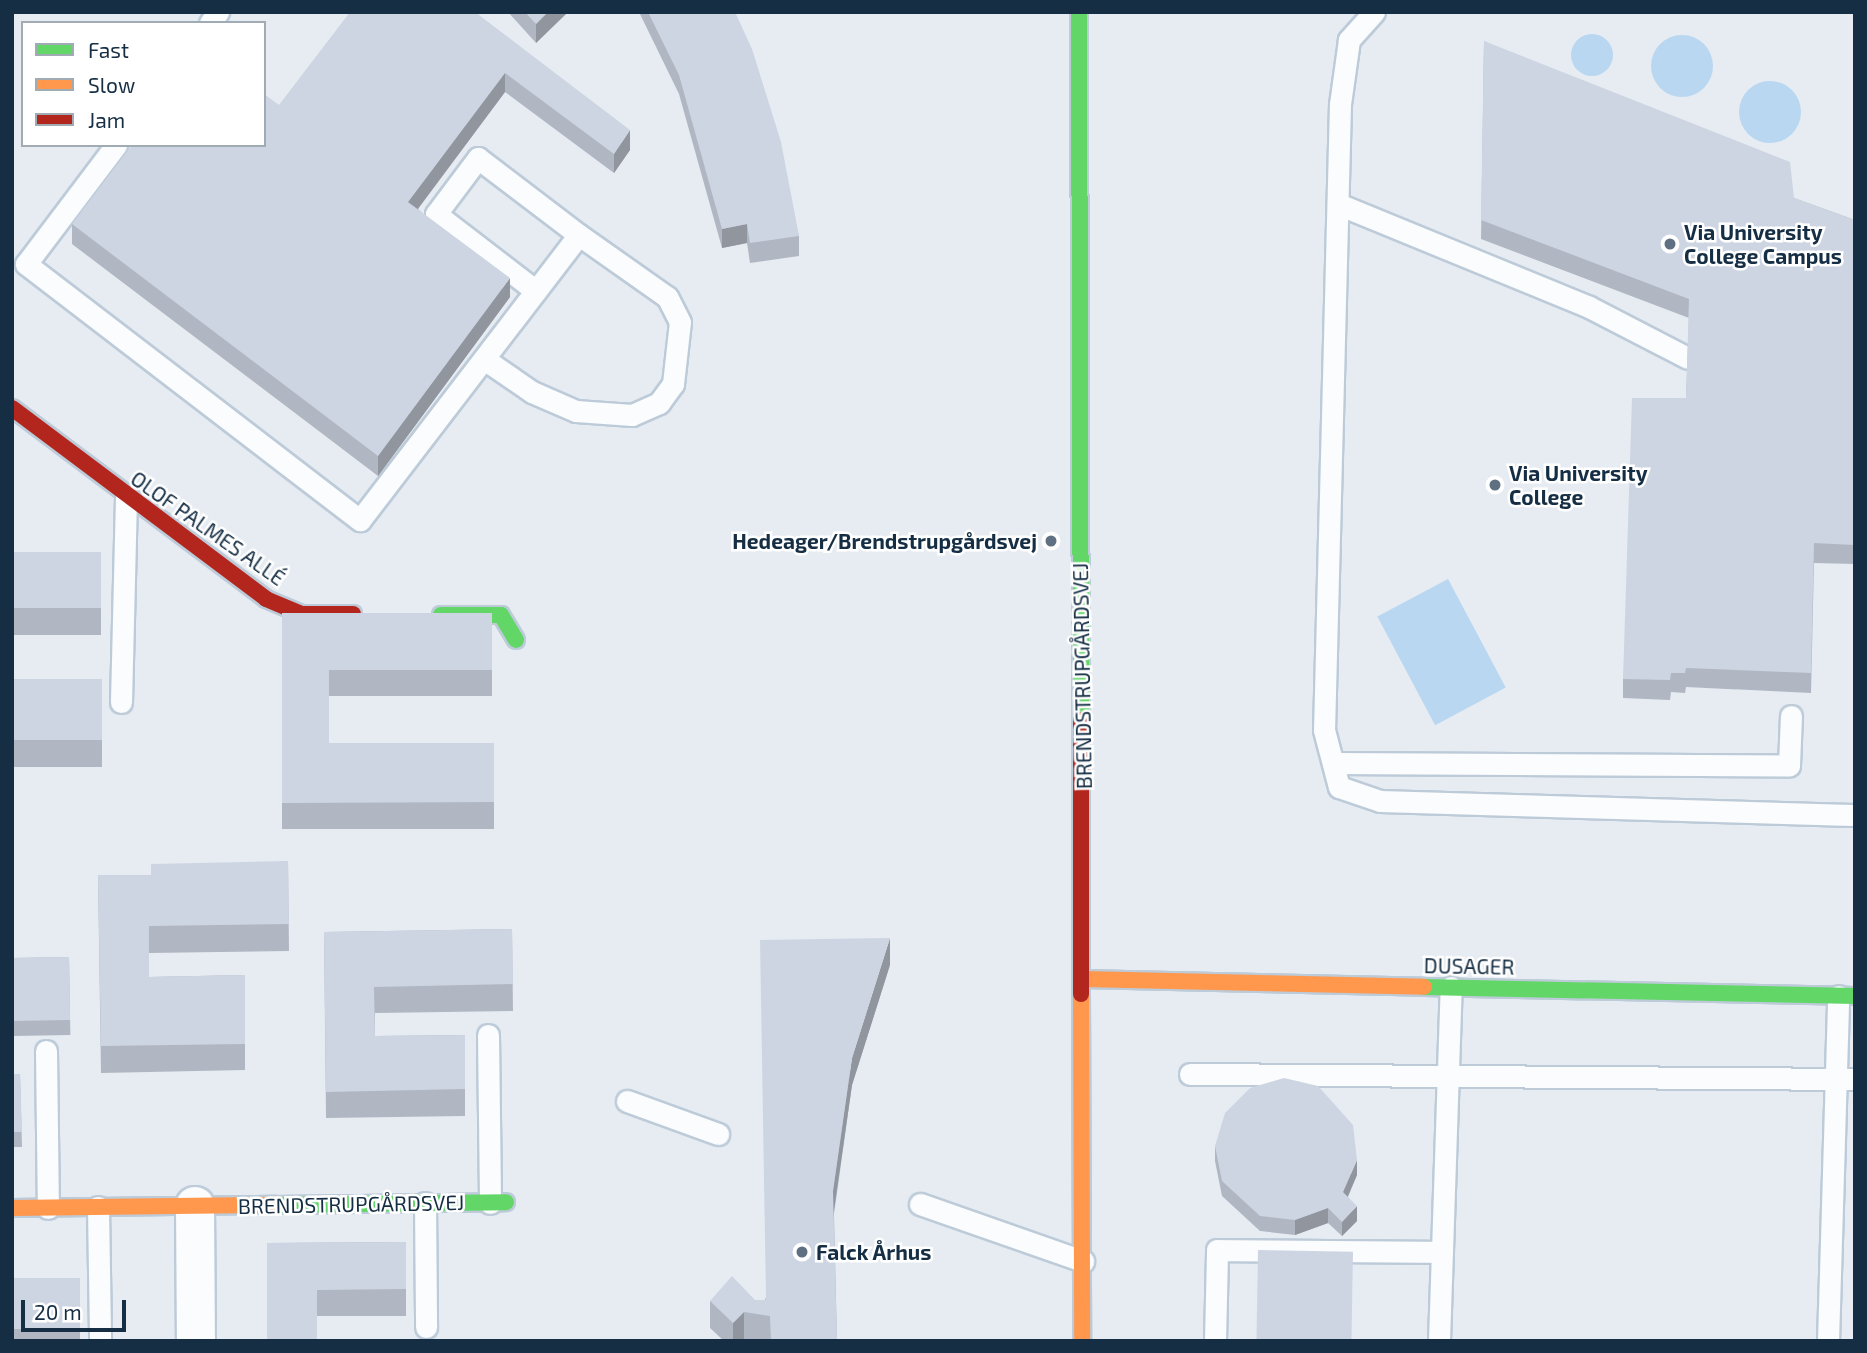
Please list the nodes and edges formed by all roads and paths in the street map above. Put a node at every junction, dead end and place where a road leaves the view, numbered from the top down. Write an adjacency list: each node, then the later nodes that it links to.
1 (1079, 12): 18 (street, BRENDSTRUPGÅRDSVEJ)
2 (1374, 12): 4 (lane)
3 (114, 147): 8 (lane)
4 (1338, 204): 7 (lane); 16 (lane)
5 (579, 235): 6 (lane); 6 (lane); 8 (lane)
6 (536, 291): 8 (lane)
7 (1688, 358)
8 (484, 359)
9 (12, 408): 10 (street, OLOF PALMES ALLÉ)
10 (126, 498): 11 (street, OLOF PALMES ALLÉ); 14 (lane)
11 (368, 614)
12 (421, 614): 13 (street)
13 (516, 640)
14 (121, 702)
15 (1791, 716): 16 (lane)
16 (1333, 763): 17 (lane)
17 (1855, 815)
18 (1083, 979): 19 (street, DUSAGER); 37 (street, BRENDSTRUPGÅRDSVEJ)
19 (1451, 987): 20 (street, DUSAGER); 24 (lane)
20 (1846, 996): 25 (lane)
21 (488, 1035): 29 (lane)
22 (46, 1051): 35 (lane)
23 (1190, 1074): 24 (lane)
24 (1446, 1075): 25 (lane); 36 (lane)
25 (1832, 1078): 26 (lane); 44 (lane)
26 (1855, 1079)
27 (627, 1101): 28 (lane)
28 (718, 1134)
29 (498, 1202): 30 (street, BRENDSTRUPGÅRDSVEJ)
30 (425, 1203): 32 (street, BRENDSTRUPGÅRDSVEJ); 38 (lane)
31 (920, 1204): 37 (lane)
32 (195, 1206): 33 (street, BRENDSTRUPGÅRDSVEJ); 40 (street)
33 (98, 1207): 35 (street, BRENDSTRUPGÅRDSVEJ); 39 (lane)
34 (12, 1208): 35 (street, BRENDSTRUPGÅRDSVEJ)
35 (48, 1208)
36 (1442, 1252): 42 (lane); 43 (lane)
37 (1083, 1261): 41 (street, BRENDSTRUPGÅRDSVEJ)
38 (426, 1327)
39 (100, 1341)
40 (196, 1341)
41 (1082, 1341)
42 (1215, 1341)
43 (1439, 1341)
44 (1828, 1341)

